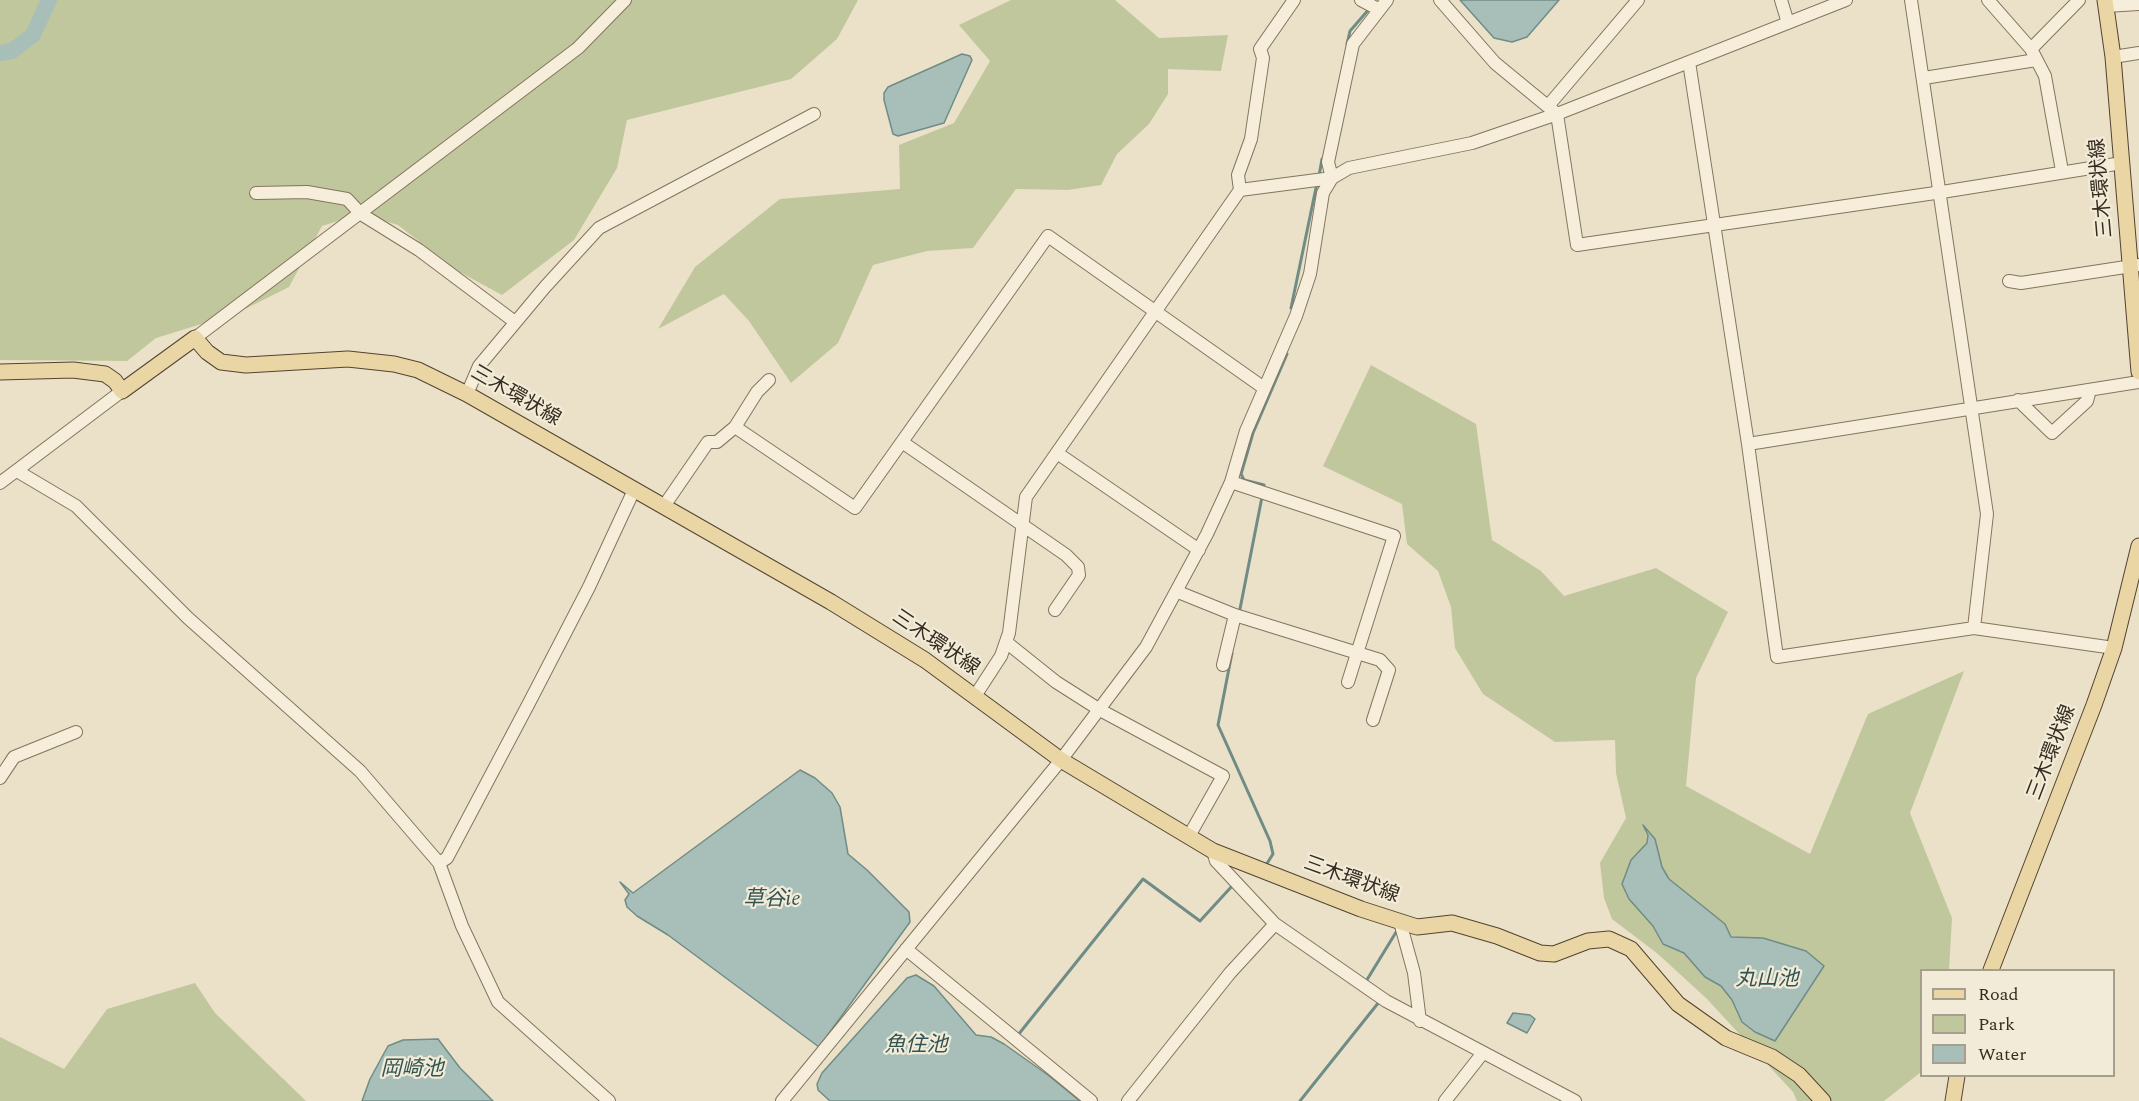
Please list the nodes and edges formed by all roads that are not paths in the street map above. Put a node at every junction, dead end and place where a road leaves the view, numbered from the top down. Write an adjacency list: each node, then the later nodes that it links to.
1 (625, 0): 28 (street)
2 (1294, 0): 25 (street)
3 (1361, 0): 12 (street)
4 (1440, 0): 20 (street)
5 (1638, 0): 20 (street)
6 (1781, 0): 14 (street)
7 (1846, 0): 14 (street)
8 (1911, 0): 19 (street)
9 (1988, 0): 16 (street)
10 (2079, 0): 16 (street)
11 (2105, 3): 13 (street); 17 (main road, 三木環状線)
12 (1382, 4): 24 (street)
13 (2139, 4)
14 (1788, 23): 18 (street)
15 (2139, 53): 17 (street)
16 (2033, 54): 19 (street); 23 (street)
17 (2113, 57): 22 (main road, 三木環状線)
18 (1689, 62): 20 (street); 29 (street)
19 (1924, 78): 26 (street)
20 (1552, 110): 24 (street); 29 (street)
21 (814, 114): 33 (street)
22 (2122, 163): 23 (street); 30 (main road, 三木環状線)
23 (2062, 171): 26 (street)
24 (1332, 178): 25 (street); 39 (street)
25 (1240, 190): 32 (street)
26 (1942, 192): 29 (street); 44 (street)
27 (256, 193): 28 (street)
28 (361, 214): 33 (street); 34 (street)
29 (1714, 225): 47 (street)
30 (2135, 265): 31 (street); 36 (main road, 三木環状線)
31 (2009, 281)
32 (1156, 311): 39 (street); 46 (street); 48 (street)
33 (515, 322): 42 (street)
34 (195, 338): 41 (main road); 42 (main road, 三木環状線)
35 (0, 372): 41 (main road)
36 (2139, 372)
37 (769, 380): 45 (street)
38 (2139, 382): 40 (street)
39 (1264, 388): 50 (street)
40 (2090, 390): 43 (street); 43 (street)
41 (122, 391): 49 (street)
42 (467, 394): 52 (main road, 三木環状線)
43 (2018, 400): 44 (street)
44 (1973, 407): 47 (street); 60 (street)
45 (735, 427): 46 (street); 53 (street)
46 (902, 441): 54 (street)
47 (1748, 444): 60 (street)
48 (1057, 453): 54 (street); 56 (street)
49 (17, 471): 51 (street); 74 (street)
50 (1231, 482): 56 (street); 63 (street)
51 (0, 483)
52 (634, 490): 53 (main road, 三木環状線); 74 (street)
53 (664, 506): 66 (main road, 三木環状線)
54 (1022, 526): 58 (street); 61 (street)
55 (2139, 546): 62 (main road, 三木環状線)
56 (1199, 550): 57 (street)
57 (1178, 592): 59 (street); 67 (street)
58 (1055, 610)
59 (1235, 615): 63 (street); 64 (street)
60 (1974, 628): 62 (street)
61 (1006, 642): 66 (street); 67 (street)
62 (2114, 648): 78 (main road, 三木環状線)
63 (1357, 653): 65 (street); 68 (street)
64 (1223, 665)
65 (1348, 682)
66 (975, 696): 70 (main road, 三木環状線)
67 (1100, 710): 70 (street); 72 (street)
68 (1373, 720)
69 (76, 732): 71 (street)
70 (1061, 760): 72 (main road, 三木環状線); 77 (street)
71 (0, 778)
72 (1189, 836): 73 (main road, 三木環状線)
73 (1213, 851): 75 (main road, 三木環状線); 76 (street)
74 (439, 863): 82 (street)
75 (1400, 922): 79 (street); 88 (main road, 三木環状線)
76 (1275, 924): 79 (street); 85 (street)
77 (906, 949): 83 (street); 84 (street)
78 (1991, 969)
79 (1420, 1021): 80 (street)
80 (1482, 1054): 86 (street); 87 (street)
81 (1957, 1077): 89 (main road)
82 (609, 1101)
83 (783, 1101)
84 (1091, 1101)
85 (1128, 1101)
86 (1445, 1101)
87 (1575, 1101)
88 (1823, 1101)
89 (1953, 1101)

